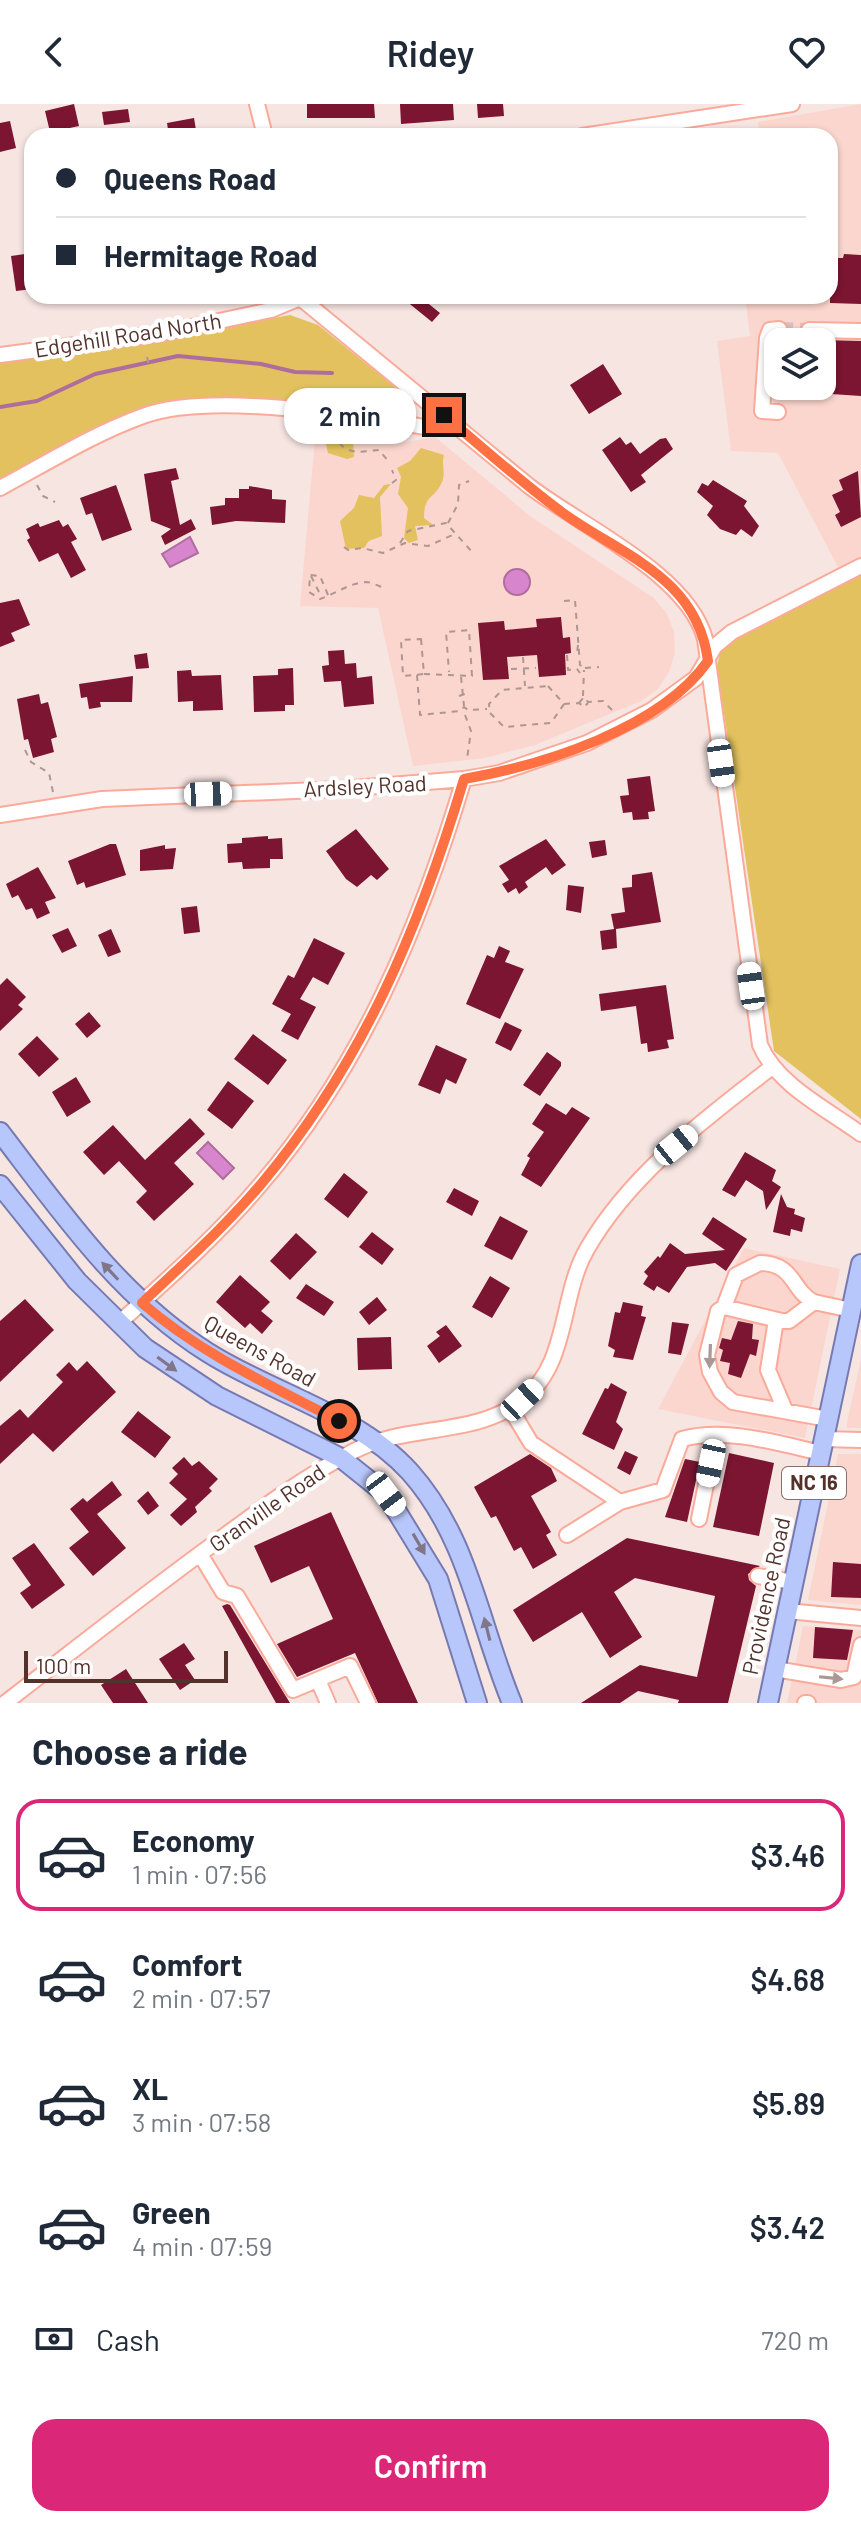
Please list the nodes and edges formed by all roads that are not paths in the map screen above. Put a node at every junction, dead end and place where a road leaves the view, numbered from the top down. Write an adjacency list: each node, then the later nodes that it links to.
1 (257, 104): 3 (street)
2 (792, 104): 4 (street)
3 (263, 128)
4 (634, 128)
5 (284, 304): 9 (street, Edgehill Road North)
6 (308, 304): 12 (street)
7 (836, 331): 8 (street)
8 (861, 331)
9 (0, 355)
10 (764, 382): 11 (street)
11 (778, 412)
12 (441, 413): 13 (street); 15 (street)
13 (0, 488)
14 (861, 566): 15 (street, Ardsley Road)
15 (708, 661): 16 (street, Ardsley Road); 18 (street)
16 (464, 779): 17 (street, Ardsley Road); 24 (street)
17 (0, 815)
18 (772, 1067): 20 (street); 30 (street, Granville Road)
19 (0, 1132): 24 (main road, Queens Road, one-way to 19)
20 (861, 1134)
21 (0, 1185): 28 (main road)
22 (861, 1264): 26 (main road, Providence Road / NC 16)
23 (814, 1302): 25 (street); 26 (street); 27 (street)
24 (142, 1303): 28 (street); 35 (main road, Queens Road)
25 (724, 1307): 27 (street); 31 (street, one-way to 31)
26 (851, 1310): 29 (main road, Providence Road / NC 16)
27 (776, 1320): 31 (street)
28 (118, 1324): 37 (main road, one-way to 37)
29 (852, 1343): 32 (main road, Providence Road / NC 16)
30 (510, 1408): 35 (street, Granville Road); 38 (street)
31 (785, 1410): 32 (street)
32 (828, 1419): 36 (main road, Providence Road / NC 16)
33 (716, 1435): 36 (street); 38 (street); 39 (street)
34 (861, 1440): 36 (street)
35 (374, 1442): 37 (street, Granville Road); 48 (main road, Queens Road, one-way to 35)
36 (822, 1446): 43 (main road, Providence Road / NC 16)
37 (341, 1458): 41 (street, Granville Road); 50 (main road, one-way to 50)
38 (620, 1502): 40 (street)
39 (699, 1519)
40 (567, 1535)
41 (200, 1554): 49 (street); 51 (street, Granville Road)
42 (758, 1576): 43 (street)
43 (793, 1582): 44 (main road, Providence Road / NC 16)
44 (787, 1611): 45 (street); 47 (main road, Providence Road / NC 16)
45 (861, 1618)
46 (861, 1645): 47 (street, one-way to 46)
47 (775, 1669): 56 (main road, Providence Road / NC 16)
48 (499, 1672): 50 (main road); 55 (main road, Queens Road)
49 (318, 1680): 52 (street); 53 (street)
50 (469, 1684): 54 (main road)
51 (5, 1703)
52 (328, 1703)
53 (368, 1703)
54 (477, 1703)
55 (512, 1703)
56 (768, 1703)

